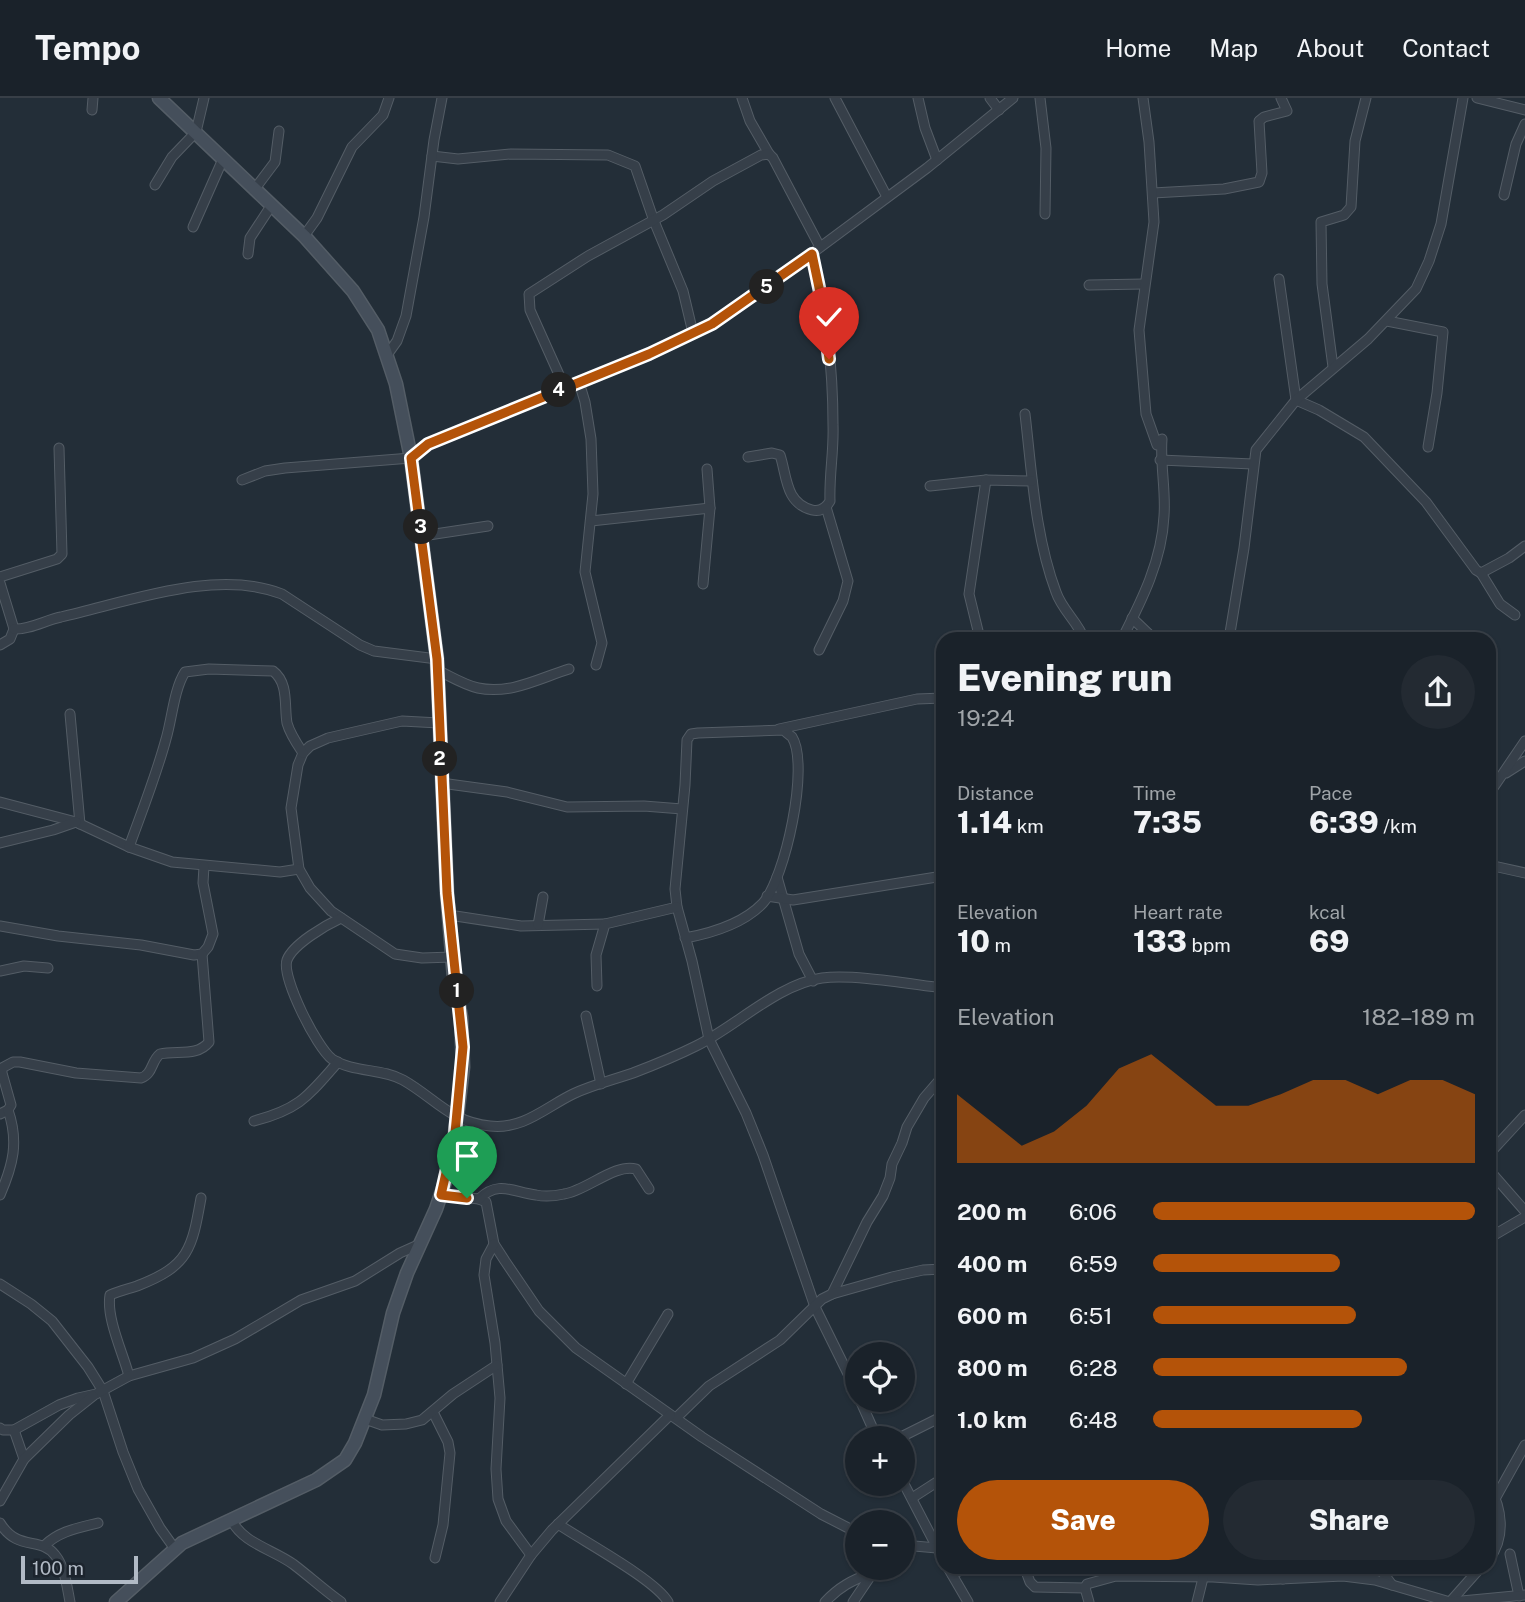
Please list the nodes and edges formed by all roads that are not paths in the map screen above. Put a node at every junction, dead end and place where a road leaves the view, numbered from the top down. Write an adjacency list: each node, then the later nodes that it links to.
1 (93, 98): 17 (street)
2 (159, 98): 22 (main road)
3 (204, 98): 22 (street)
4 (389, 98): 36 (street)
5 (442, 98): 24 (street)
6 (742, 98): 23 (street)
7 (835, 98): 31 (street)
8 (918, 98): 26 (street)
9 (990, 98): 18 (street)
10 (1013, 98): 18 (street)
11 (1040, 98): 33 (street)
12 (1143, 98): 29 (street)
13 (1282, 98): 29 (street)
14 (1366, 98): 46 (street)
15 (1463, 98): 43 (street)
16 (1477, 98): 19 (street)
17 (92, 110)
18 (999, 110): 26 (street)
19 (1525, 110)
20 (1525, 124): 30 (street)
21 (279, 131): 28 (street)
22 (196, 132): 25 (main road); 27 (street)
23 (768, 154): 34 (street); 37 (street)
24 (432, 156): 34 (street); 45 (street)
25 (223, 159): 28 (main road); 35 (street)
26 (937, 160): 31 (street)
27 (155, 185)
28 (254, 190): 32 (main road)
29 (1153, 193): 41 (street)
30 (1504, 195)
31 (887, 197): 37 (street)
32 (271, 206): 36 (main road); 38 (street)
33 (1045, 214)
34 (654, 221): 44 (street); 48 (street)
35 (192, 227)
36 (304, 236): 45 (main road)
37 (820, 247): 39 (street)
38 (248, 254)
39 (812, 254): 44 (street); 64 (street)
40 (1279, 279): 49 (street)
41 (1144, 284): 42 (street); 57 (street)
42 (1089, 285)
43 (1387, 321): 46 (street); 53 (street)
44 (693, 333): 47 (street)
45 (387, 355): 51 (main road)
46 (1333, 367): 49 (street)
47 (579, 382): 48 (street); 66 (street)
48 (565, 388): 52 (street)
49 (1296, 400): 58 (street); 70 (street)
50 (1025, 414): 62 (street)
51 (408, 435): 52 (street); 56 (main road)
52 (428, 444): 56 (street)
53 (1428, 447)
54 (59, 448): 71 (street)
55 (748, 457): 64 (street)
56 (411, 458): 60 (street); 68 (main road)
57 (1160, 460): 58 (street); 75 (street)
58 (1253, 464): 81 (street)
59 (707, 469): 65 (street)
60 (242, 480)
61 (986, 480): 62 (street); 63 (street); 77 (street)
62 (1032, 481): 78 (street)
63 (930, 486)
64 (826, 507): 83 (street)
65 (710, 508): 66 (street); 73 (street)
66 (591, 521): 85 (street)
67 (488, 526): 68 (street)
68 (422, 536): 84 (main road)
69 (1525, 546): 70 (street)
70 (1481, 573): 74 (street)
71 (0, 577)
72 (0, 583): 76 (street)
73 (703, 583)
74 (1516, 615)
75 (1132, 618): 79 (street); 80 (street)
76 (14, 629): 82 (street); 84 (street)
77 (978, 632)
78 (1079, 632)
79 (1125, 632)
80 (1147, 632)
81 (1229, 632)
82 (0, 645)
83 (819, 650)
84 (437, 664): 86 (street); 89 (main road)
85 (596, 665)
86 (569, 669)
87 (936, 698): 90 (street)
88 (70, 714): 99 (street)
89 (439, 723): 92 (street); 95 (main road)
90 (777, 729): 98 (street); 106 (street)
91 (1525, 741): 94 (street)
92 (303, 753): 101 (street); 104 (street)
93 (1525, 761): 94 (street)
94 (1502, 775): 96 (street)
95 (441, 783): 98 (street); 112 (main road)
96 (1496, 784)
97 (0, 802): 99 (street)
98 (682, 809): 111 (street)
99 (78, 823): 100 (street); 101 (street)
100 (0, 843)
101 (129, 846): 102 (street)
102 (204, 866): 104 (street); 118 (street)
103 (1496, 867): 105 (street)
104 (299, 869): 113 (street)
105 (1525, 873)
106 (778, 877): 108 (street); 110 (street)
107 (936, 877): 110 (street)
108 (767, 896): 110 (street); 117 (street)
109 (543, 897): 115 (street)
110 (784, 899): 122 (street)
111 (677, 907): 114 (street); 117 (street)
112 (449, 915): 115 (street); 119 (main road)
113 (341, 918): 119 (street); 127 (street)
114 (605, 924): 115 (street); 123 (street)
115 (538, 925)
116 (0, 926): 118 (street)
117 (685, 937): 126 (street)
118 (202, 954): 130 (street)
119 (453, 957): 132 (main road)
120 (48, 968): 121 (street)
121 (0, 971)
122 (813, 981): 124 (street); 126 (street)
123 (597, 986)
124 (936, 987)
125 (586, 1016): 128 (street)
126 (709, 1039): 128 (street); 149 (street)
127 (338, 1062): 132 (street); 133 (street)
128 (601, 1084): 132 (street)
129 (936, 1084): 148 (street)
130 (4, 1112): 137 (street)
131 (1525, 1115): 134 (street)
132 (457, 1119): 138 (main road)
133 (254, 1121)
134 (1496, 1146)
135 (1496, 1178): 141 (street)
136 (649, 1189): 140 (street)
137 (0, 1195)
138 (441, 1195): 140 (street); 144 (main road)
139 (201, 1198): 153 (street)
140 (479, 1199): 145 (street)
141 (1525, 1211)
142 (1525, 1217): 143 (street)
143 (1496, 1234)
144 (420, 1244): 153 (street); 158 (main road)
145 (495, 1244): 151 (street); 154 (street)
146 (936, 1269): 148 (street)
147 (0, 1284): 155 (street)
148 (832, 1294): 149 (street)
149 (815, 1307): 152 (street); 157 (street)
150 (668, 1314): 154 (street)
151 (496, 1365): 156 (street); 182 (street)
152 (845, 1368)
153 (129, 1376): 155 (street)
154 (626, 1384): 157 (street)
155 (99, 1393): 161 (street); 164 (street); 180 (street)
156 (433, 1412): 158 (street); 183 (street)
157 (673, 1417): 173 (street); 174 (street)
158 (365, 1419): 170 (main road)
159 (936, 1420): 162 (street)
160 (0, 1428): 161 (street)
161 (14, 1430): 164 (street)
162 (915, 1430)
163 (1525, 1445): 167 (street)
164 (24, 1459): 169 (street)
165 (936, 1483): 168 (street)
166 (910, 1496): 168 (street)
167 (1496, 1497): 178 (street)
168 (912, 1499): 177 (street)
169 (0, 1501)
170 (231, 1519): 180 (main road); 199 (street)
171 (0, 1523): 175 (street)
172 (98, 1523): 175 (street)
173 (558, 1524): 182 (street); 201 (street)
174 (845, 1526)
175 (44, 1546): 197 (street)
176 (915, 1546): 179 (street)
177 (936, 1546)
178 (1496, 1547)
179 (936, 1548)
180 (175, 1549): 198 (main road)
181 (1510, 1554): 196 (street)
182 (531, 1555): 200 (street)
183 (436, 1558)
184 (951, 1574): 204 (street)
185 (1027, 1574): 195 (street)
186 (1204, 1574): 190 (street)
187 (1284, 1574): 191 (street)
188 (1384, 1574): 194 (street)
189 (1475, 1574): 207 (street)
190 (1203, 1577): 191 (street); 195 (street); 206 (street)
191 (1283, 1579): 194 (street)
192 (850, 1580): 202 (street)
193 (868, 1580): 203 (street)
194 (1392, 1585): 207 (street)
195 (1085, 1588): 205 (street)
196 (1522, 1596): 207 (street)
197 (70, 1602)
198 (116, 1602)
199 (341, 1602)
200 (500, 1602)
201 (668, 1602)
202 (825, 1602)
203 (853, 1602)
204 (968, 1602)
205 (1089, 1602)
206 (1198, 1602)
207 (1450, 1602)

